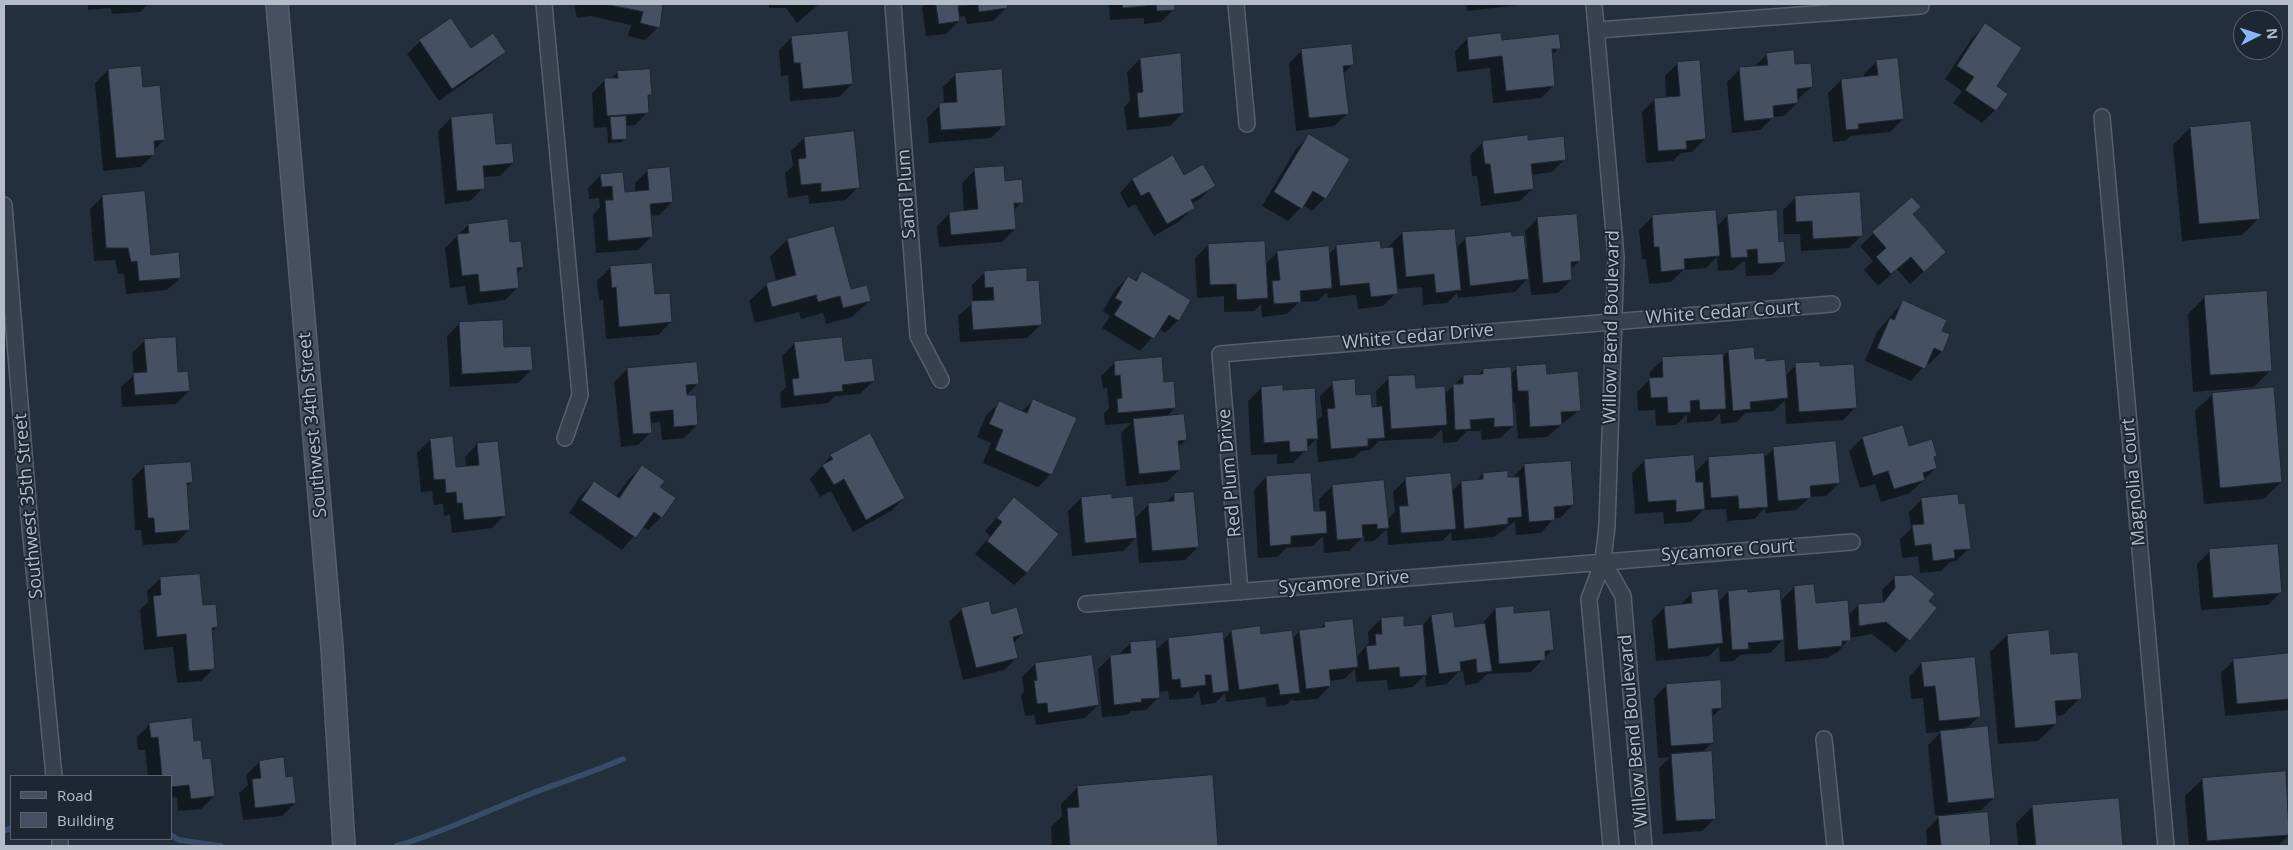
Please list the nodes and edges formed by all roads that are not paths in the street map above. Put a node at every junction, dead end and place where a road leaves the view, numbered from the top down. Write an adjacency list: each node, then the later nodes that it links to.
1 (279, 4): 23 (street, Southwest 34th Street)
2 (544, 4): 16 (street)
3 (893, 4): 15 (street, Sand Plum)
4 (1236, 4): 9 (street)
5 (1594, 4): 7 (street, Willow Bend Boulevard)
6 (1921, 6): 7 (street)
7 (1597, 30): 13 (street, Willow Bend Boulevard)
8 (2102, 117): 27 (street, Magnolia Court)
9 (1247, 124)
10 (4, 206): 11 (street, Southwest 35th Street)
11 (6, 258): 22 (street, Southwest 35th Street)
12 (1832, 304): 13 (street, White Cedar Court)
13 (1616, 321): 14 (street, White Cedar Drive); 18 (street, Willow Bend Boulevard)
14 (1220, 354): 19 (street, Red Plum Drive)
15 (941, 380)
16 (565, 438)
17 (1852, 542): 18 (street, Sycamore Court)
18 (1603, 561): 19 (street, Sycamore Drive); 24 (street, Willow Bend Boulevard); 25 (street, Willow Bend Boulevard)
19 (1240, 592): 20 (street, Sycamore Drive)
20 (1086, 604)
21 (1824, 739): 26 (street)
22 (54, 775)
23 (344, 846)
24 (1611, 846)
25 (1644, 846)
26 (1835, 846)
27 (2166, 846)

